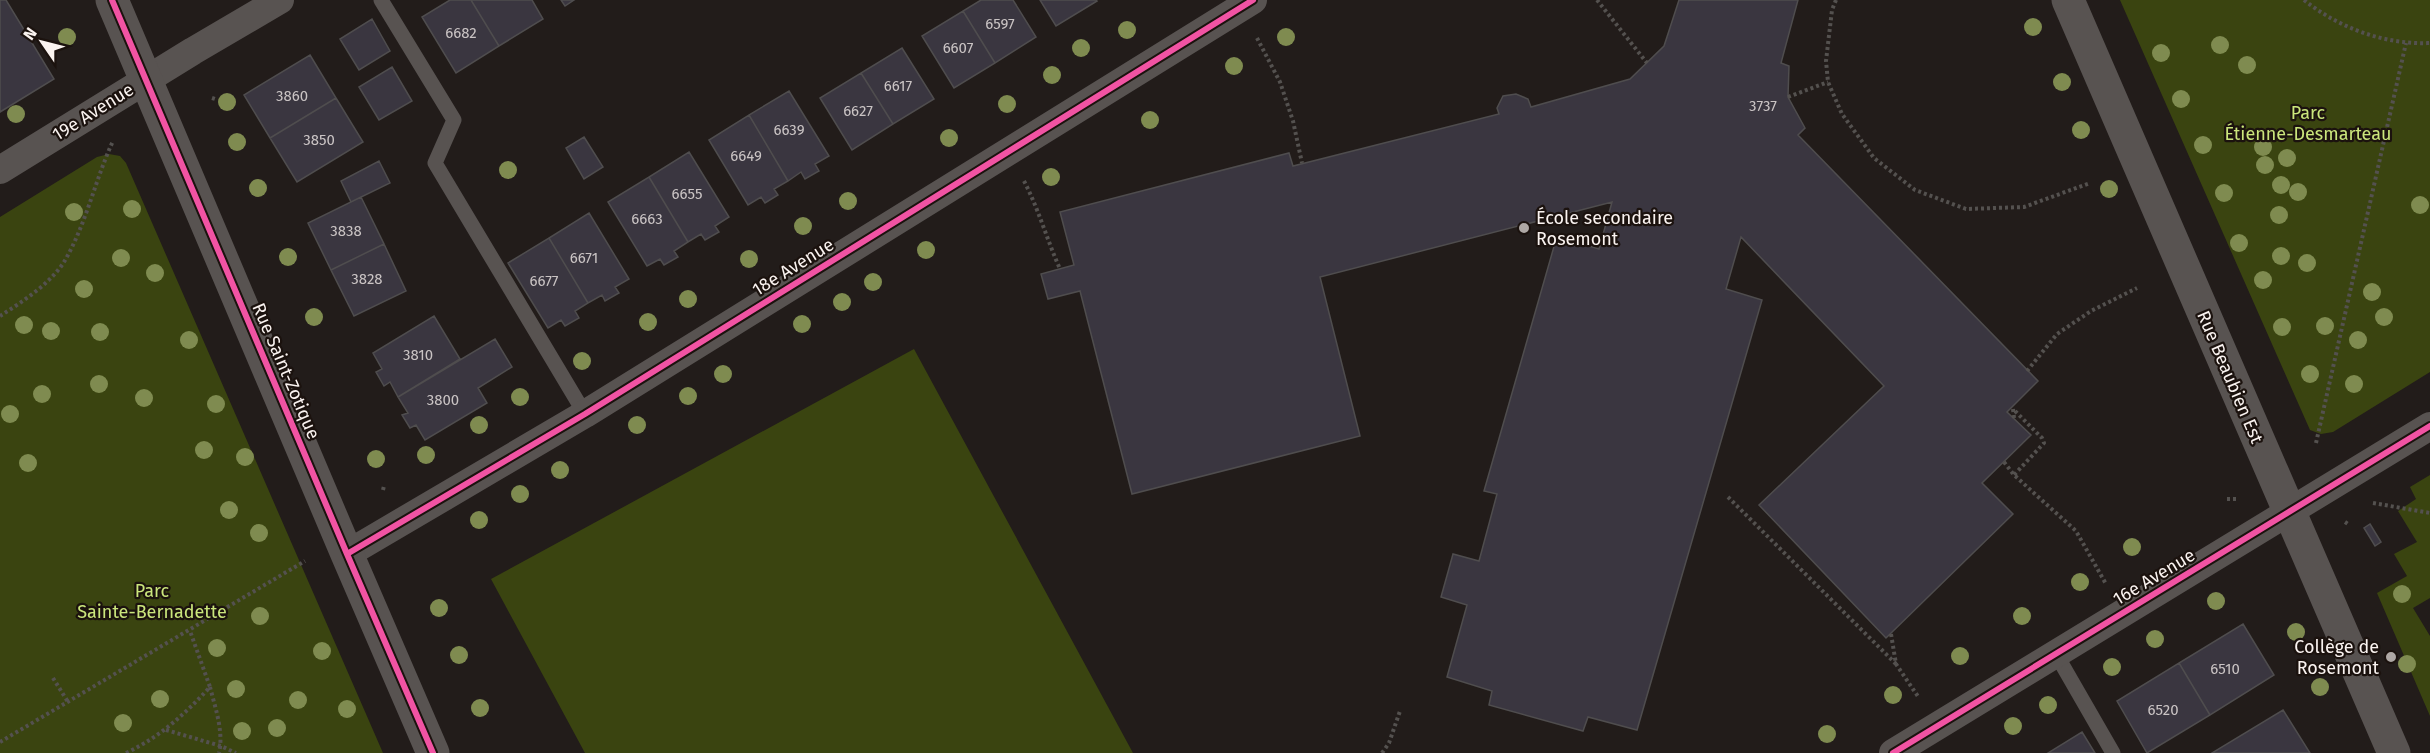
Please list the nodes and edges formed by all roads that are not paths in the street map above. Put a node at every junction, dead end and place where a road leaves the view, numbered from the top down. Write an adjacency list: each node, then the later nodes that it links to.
1 (112, 0): 6 (street, Rue Saint-Zotique)
2 (280, 0): 6 (street, 19e Avenue)
3 (381, 0): 8 (lane)
4 (1253, 0): 8 (street, 18e Avenue)
5 (2068, 0): 10 (street, Rue Beaubien Est)
6 (147, 80): 7 (street, 19e Avenue); 11 (street, Rue Saint-Zotique)
7 (0, 170)
8 (585, 414): 11 (street, 18e Avenue)
9 (2430, 426): 10 (street, 16e Avenue)
10 (2290, 512): 12 (street, 16e Avenue); 16 (street, Rue Beaubien Est)
11 (346, 554): 13 (street, Rue Saint-Zotique)
12 (2055, 654): 14 (street, 16e Avenue); 15 (lane)
13 (433, 753)
14 (1893, 753)
15 (2113, 753)
16 (2394, 753)

